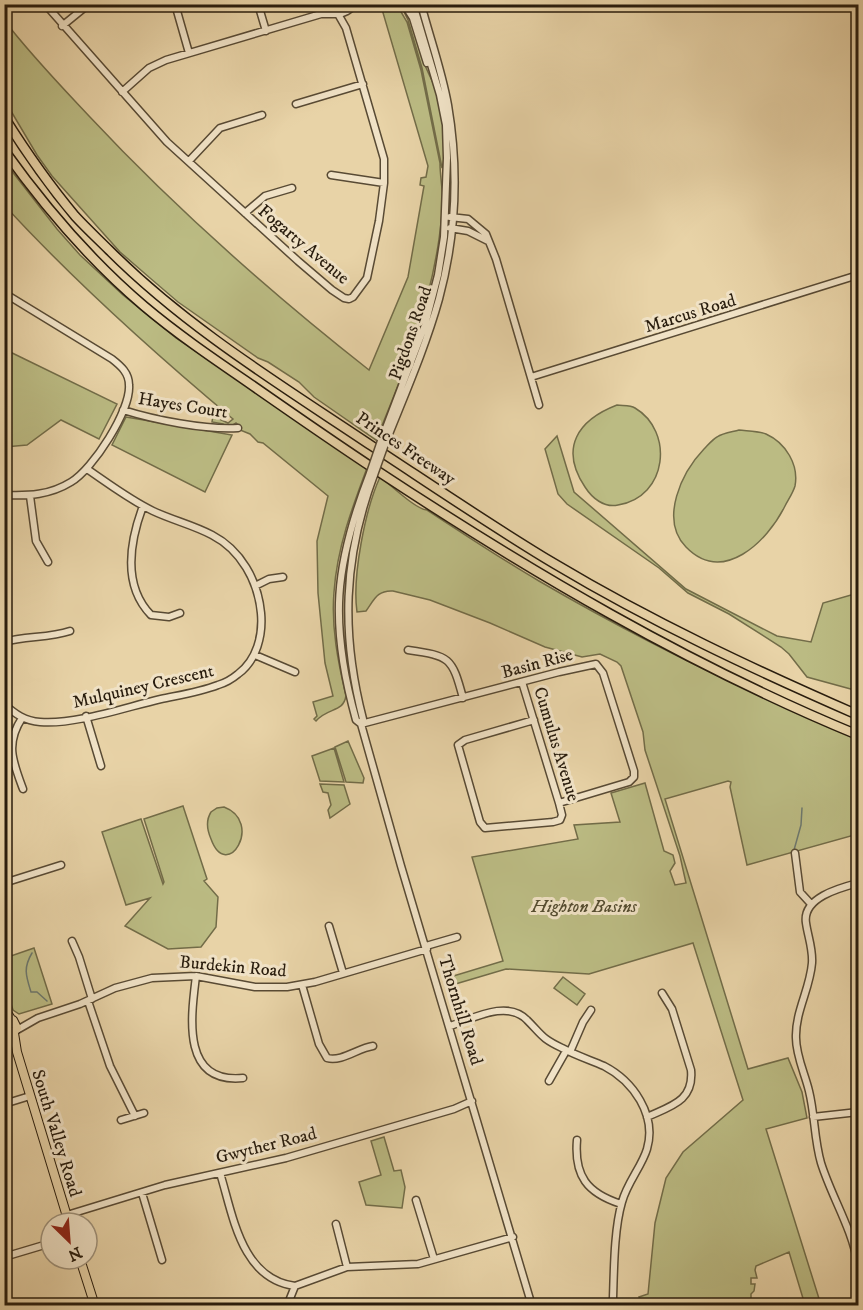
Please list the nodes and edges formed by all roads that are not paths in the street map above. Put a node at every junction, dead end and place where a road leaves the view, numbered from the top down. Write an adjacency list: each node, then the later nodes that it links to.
1 (45, 4): 13 (street, Fogarty Avenue)
2 (88, 4): 13 (street)
3 (175, 4): 16 (street)
4 (258, 4): 15 (street)
5 (357, 4): 10 (street)
6 (405, 4): 18 (street)
7 (413, 4): 18 (street, Pigdons Road)
8 (421, 4): 30 (street, Pigdons Road)
9 (334, 5): 11 (street); 12 (street)
10 (346, 9): 12 (street); 14 (street)
11 (321, 14): 12 (street); 15 (street)
12 (338, 14): 14 (street)
13 (62, 26): 19 (street, Fogarty Avenue)
14 (346, 28): 17 (street, Fogarty Avenue)
15 (266, 31): 16 (street)
16 (189, 53): 19 (street)
17 (363, 84): 20 (street); 26 (street, Fogarty Avenue)
18 (438, 88): 29 (street, Pigdons Road)
19 (122, 92): 24 (street, Fogarty Avenue)
20 (296, 104)
21 (262, 115): 24 (street)
22 (4, 117): 57 (highway, Princes Freeway)
23 (4, 150): 62 (highway, Princes Freeway)
24 (189, 161): 28 (street, Fogarty Avenue)
25 (331, 175): 26 (street)
26 (384, 183): 28 (street, Fogarty Avenue)
27 (292, 188): 28 (street)
28 (245, 213)
29 (445, 217): 30 (street); 31 (street, Pigdons Road)
30 (453, 217): 32 (street, Pigdons Road); 33 (street)
31 (444, 227): 32 (street); 40 (street, Pigdons Road)
32 (452, 228): 33 (street); 40 (street, Pigdons Road)
33 (488, 241): 36 (street)
34 (858, 275): 36 (street, Marcus Road)
35 (4, 293): 38 (street)
36 (531, 377): 37 (street)
37 (539, 405)
38 (123, 410): 39 (street, Hayes Court); 41 (street)
39 (238, 428)
40 (383, 443): 61 (street, Thornhill Road, bridge)
41 (87, 469): 43 (street); 44 (street)
42 (4, 495): 43 (street)
43 (30, 496): 45 (street)
44 (143, 506): 47 (street); 48 (street)
45 (48, 562)
46 (283, 577): 47 (street)
47 (255, 586): 52 (street)
48 (180, 613)
49 (70, 631): 50 (street)
50 (4, 642)
51 (408, 650): 55 (street)
52 (255, 655): 53 (street); 58 (street, Mulquiney Crescent)
53 (295, 672)
54 (522, 682): 55 (street, Basin Rise); 60 (street, Cumulus Avenue); 65 (street, Basin Rise)
55 (463, 698): 61 (street, Basin Rise)
56 (4, 704): 59 (street)
57 (858, 715)
58 (86, 716): 59 (street, Mulquiney Crescent); 63 (street)
59 (22, 718): 64 (street)
60 (534, 720): 65 (street, Cumulus Avenue); 65 (street, Cumulus Avenue)
61 (361, 724): 74 (street, Thornhill Road)
62 (858, 735)
63 (101, 766)
64 (23, 789)
65 (560, 803)
66 (795, 853): 70 (street)
67 (61, 865): 68 (street)
68 (4, 883)
69 (858, 883): 70 (street)
70 (811, 904): 97 (street)
71 (329, 926): 75 (street)
72 (457, 937): 74 (street, Burdekin Road)
73 (72, 941): 79 (street)
74 (426, 947): 75 (street, Burdekin Road); 84 (street, Thornhill Road)
75 (343, 973): 77 (street, Burdekin Road)
76 (196, 976): 77 (street, Burdekin Road); 79 (street, Burdekin Road); 88 (street)
77 (302, 985): 86 (street)
78 (662, 993): 96 (street)
79 (90, 1000): 82 (street, Burdekin Road); 95 (street)
80 (4, 1008): 83 (main road)
81 (591, 1010): 87 (street)
82 (38, 1018): 83 (street, Burdekin Road); 85 (street, Burdekin Road)
83 (10, 1020): 85 (main road, South Valley Road)
84 (450, 1026): 87 (street); 91 (street, Thornhill Road)
85 (11, 1033): 90 (main road, South Valley Road)
86 (373, 1046)
87 (568, 1051): 89 (street); 96 (street)
88 (243, 1078)
89 (549, 1081)
90 (30, 1096): 92 (street); 104 (main road, South Valley Road)
91 (472, 1101): 100 (street, Gwyther Road); 108 (street, Thornhill Road)
92 (4, 1104)
93 (858, 1112): 97 (street)
94 (144, 1113): 95 (street)
95 (135, 1116): 98 (street)
96 (647, 1117): 103 (street)
97 (813, 1117): 107 (street)
98 (121, 1120)
99 (577, 1140): 103 (street)
100 (220, 1173): 101 (street, Gwyther Road); 116 (street)
101 (142, 1192): 105 (street, Gwyther Road); 112 (street)
102 (416, 1200): 111 (street)
103 (621, 1204): 120 (street)
104 (66, 1211)
105 (90, 1211)
106 (336, 1224): 114 (street)
107 (854, 1233): 113 (street)
108 (513, 1237): 111 (street); 119 (street, Thornhill Road)
109 (39, 1247): 110 (street)
110 (4, 1257)
111 (434, 1259): 114 (street)
112 (162, 1260)
113 (858, 1265)
114 (347, 1267): 116 (street)
115 (84, 1271): 117 (main road)
116 (295, 1286): 118 (street)
117 (95, 1305)
118 (287, 1305)
119 (532, 1305)
120 (615, 1305)

